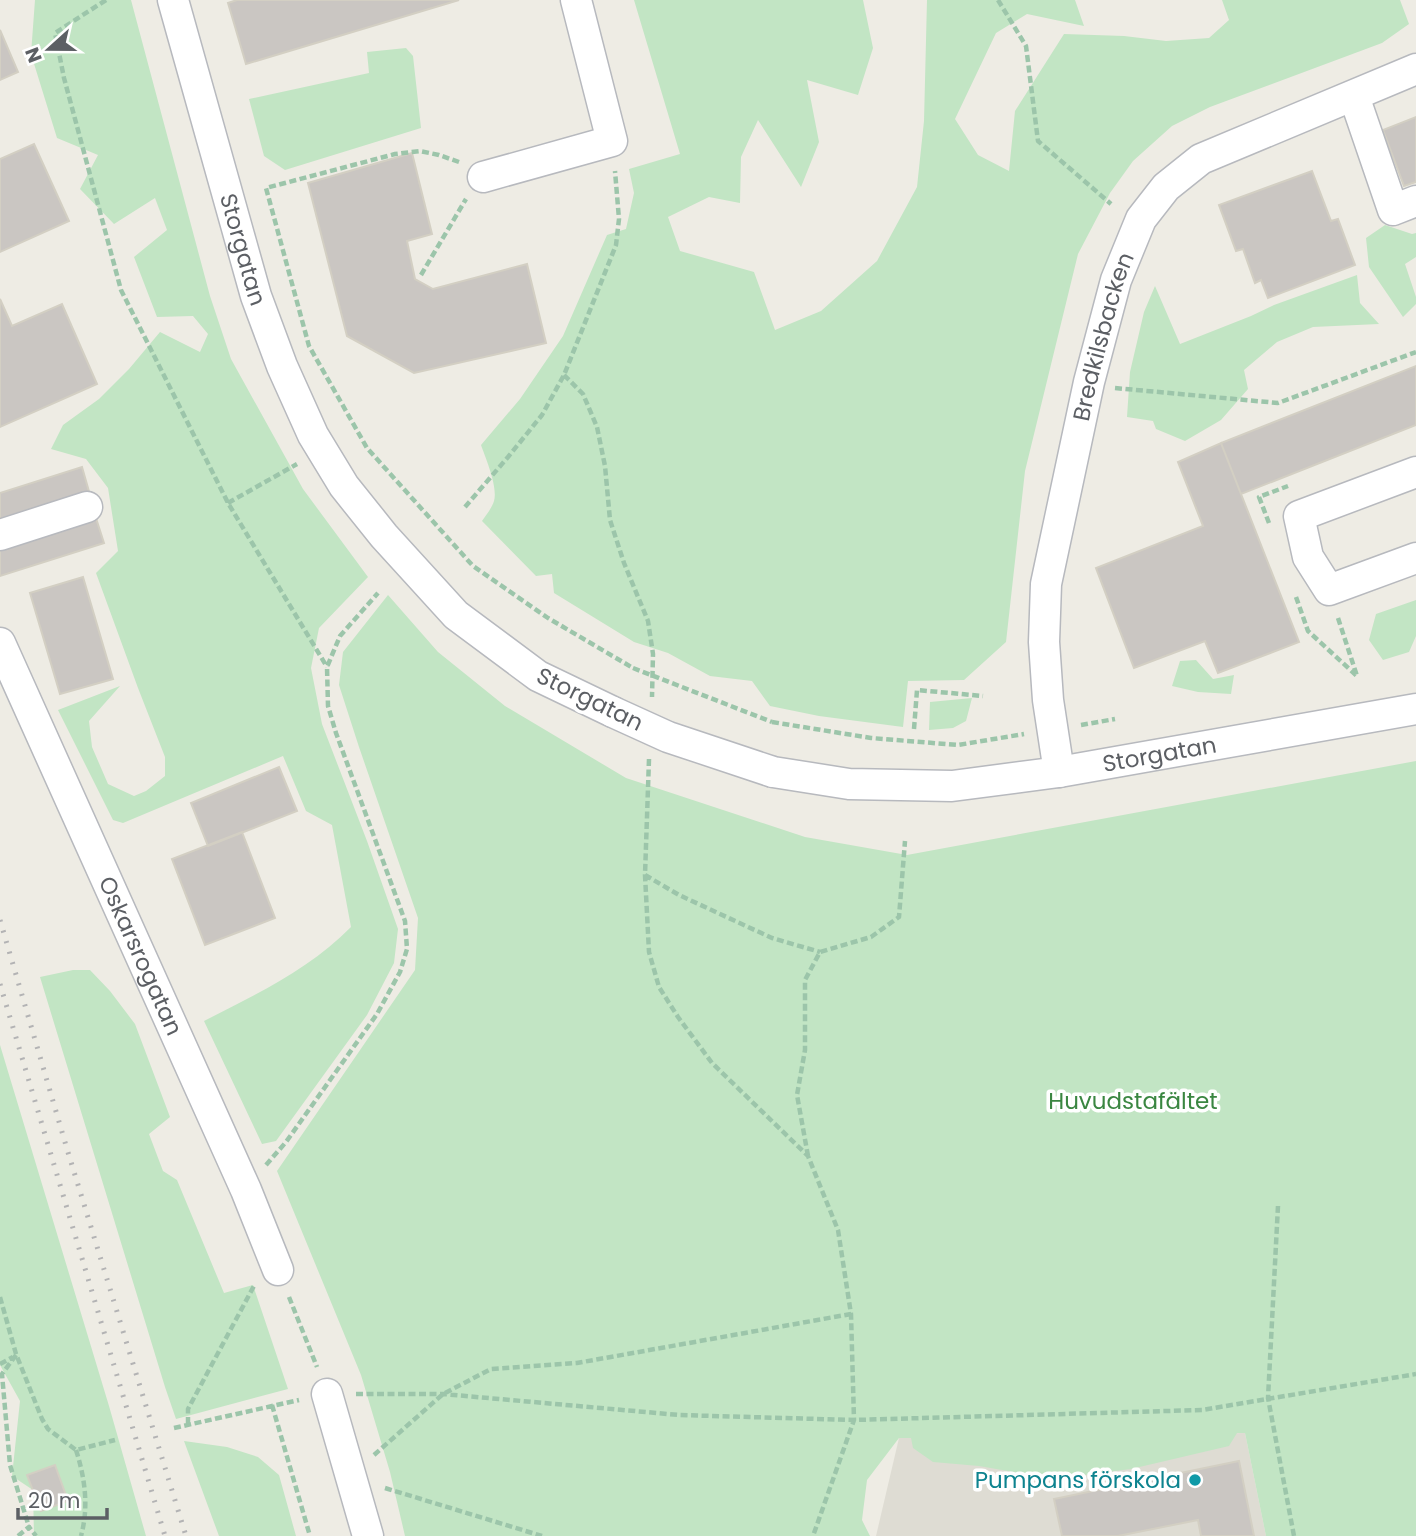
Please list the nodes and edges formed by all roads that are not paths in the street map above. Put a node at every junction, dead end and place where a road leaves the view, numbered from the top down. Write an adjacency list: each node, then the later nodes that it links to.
1 (173, 0): 13 (street, Storgatan, bridge)
2 (576, 0): 5 (street)
3 (1416, 69): 4 (street, Bredkilsbacken)
4 (1354, 96): 6 (street); 13 (street, Bredkilsbacken)
5 (478, 175)
6 (1416, 201)
7 (1416, 471): 10 (street)
8 (87, 507): 9 (street)
9 (0, 535)
10 (1416, 558)
11 (0, 643): 14 (street, Oskarsrogatan)
12 (1416, 709): 13 (street, Storgatan)
13 (1059, 772)
14 (278, 1270)
15 (327, 1394): 16 (street)
16 (368, 1536)

